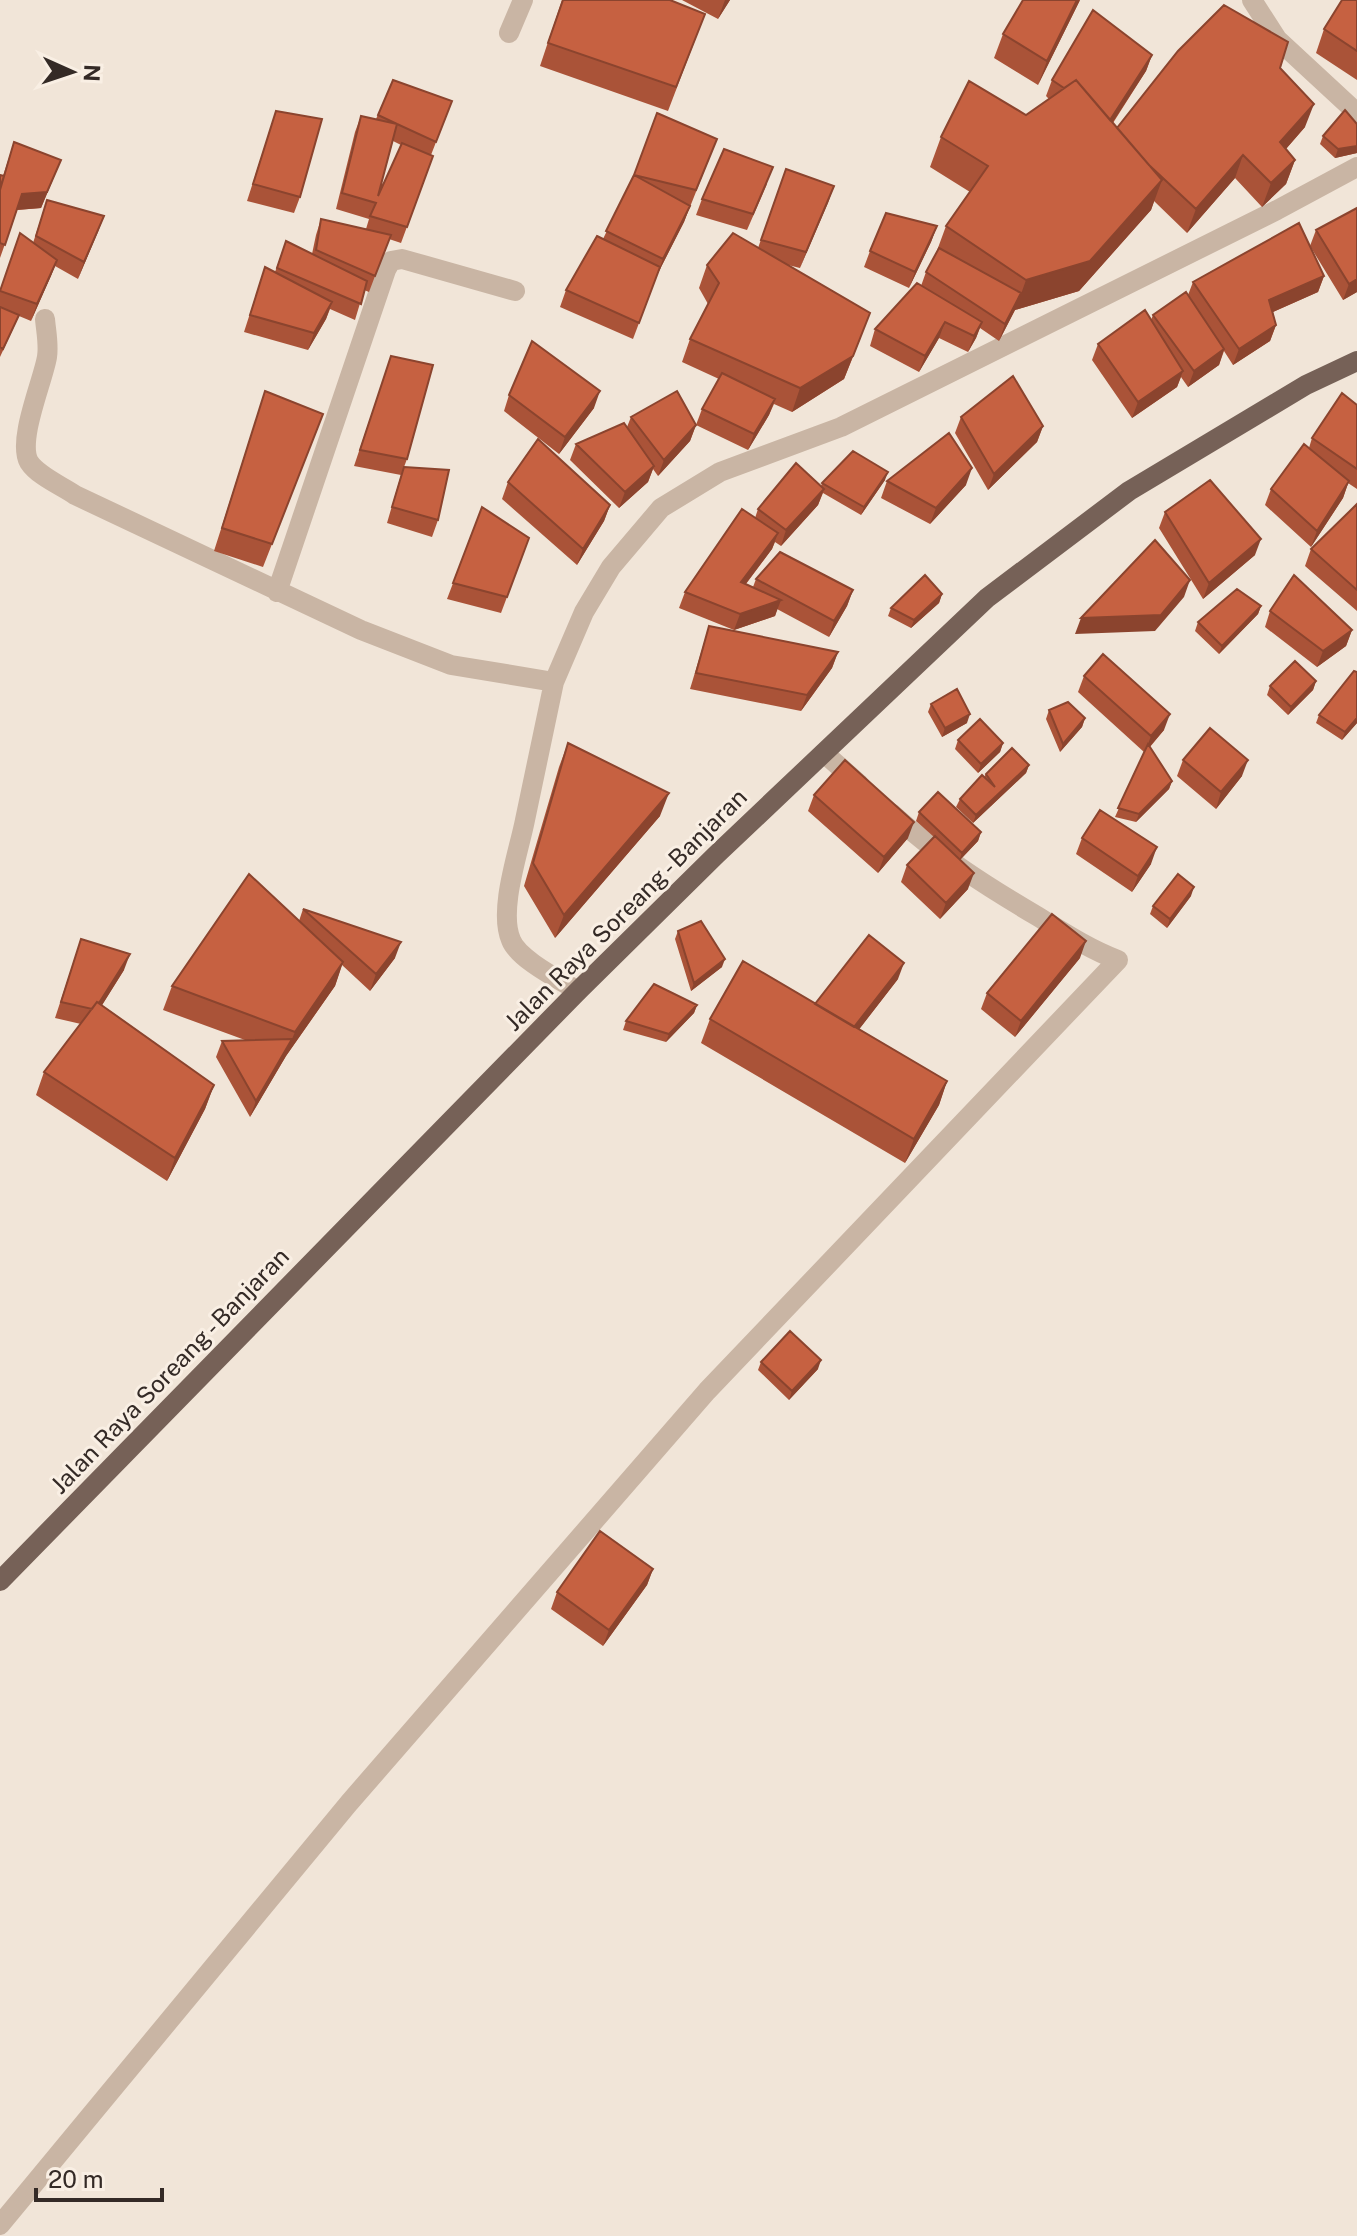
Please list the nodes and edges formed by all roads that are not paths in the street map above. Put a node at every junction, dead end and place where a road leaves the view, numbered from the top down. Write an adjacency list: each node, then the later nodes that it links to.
1 (523, 0): 3 (street)
2 (1252, 0): 4 (street)
3 (509, 33)
4 (1357, 113)
5 (1357, 167): 10 (street)
6 (515, 291): 9 (street)
7 (45, 319): 9 (street)
8 (1357, 361): 11 (main road, Jalan Raya Soreang - Banjaran)
9 (277, 592): 10 (street)
10 (554, 682): 12 (street)
11 (824, 753): 12 (main road, Jalan Raya Soreang - Banjaran); 14 (street)
12 (578, 991): 13 (main road, Jalan Raya Soreang - Banjaran)
13 (0, 1581)
14 (0, 2225)

